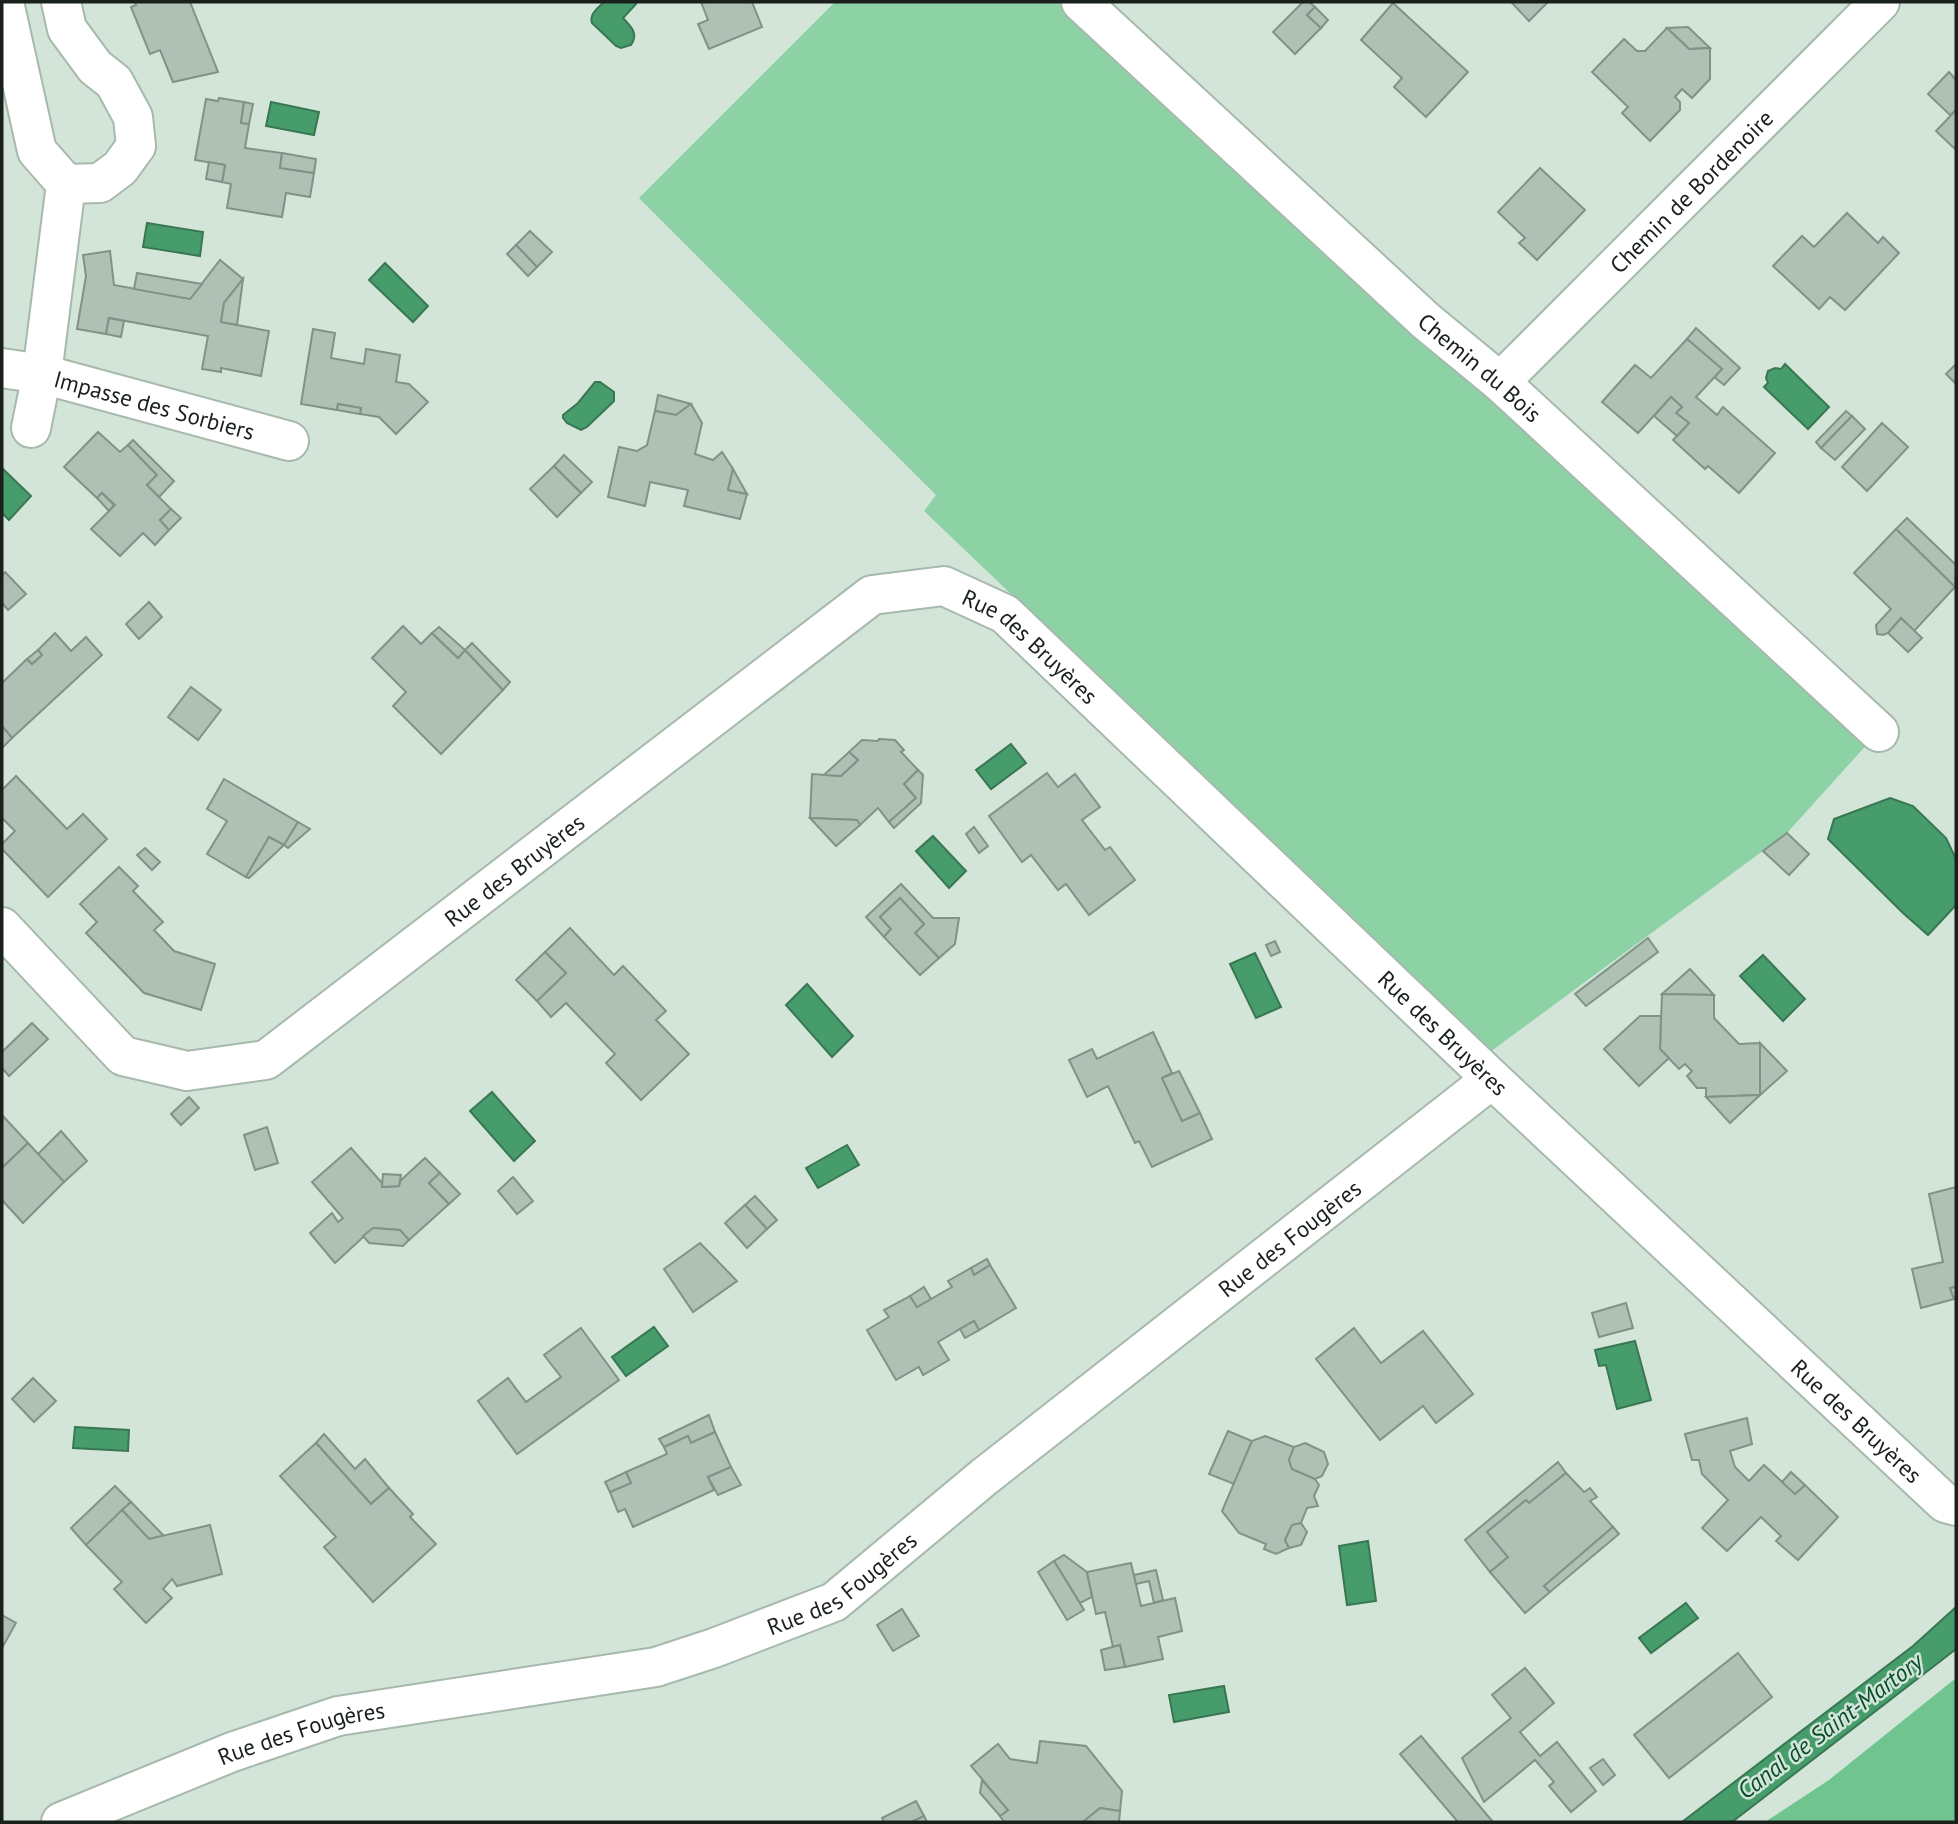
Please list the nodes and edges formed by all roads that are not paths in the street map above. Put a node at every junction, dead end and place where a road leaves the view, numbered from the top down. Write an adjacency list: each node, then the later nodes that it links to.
1 (4, 2): 5 (street)
2 (61, 2): 6 (street)
3 (1081, 2): 9 (street, Chemin du Bois)
4 (1880, 2): 9 (street, Chemin de Bordenoire)
5 (9, 66): 6 (street)
6 (66, 184): 8 (street, Impasse des Sorbiers)
7 (2, 368): 8 (street)
8 (42, 374): 10 (street); 11 (street, Impasse des Sorbiers)
9 (1500, 382): 12 (street, Chemin du Bois)
10 (31, 428)
11 (289, 440)
12 (1879, 732)
13 (2, 927): 14 (street, Rue des Bruyères)
14 (1492, 1079): 15 (street, Rue des Bruyères); 16 (street, Rue des Fougères)
15 (1956, 1506)
16 (61, 1822)

